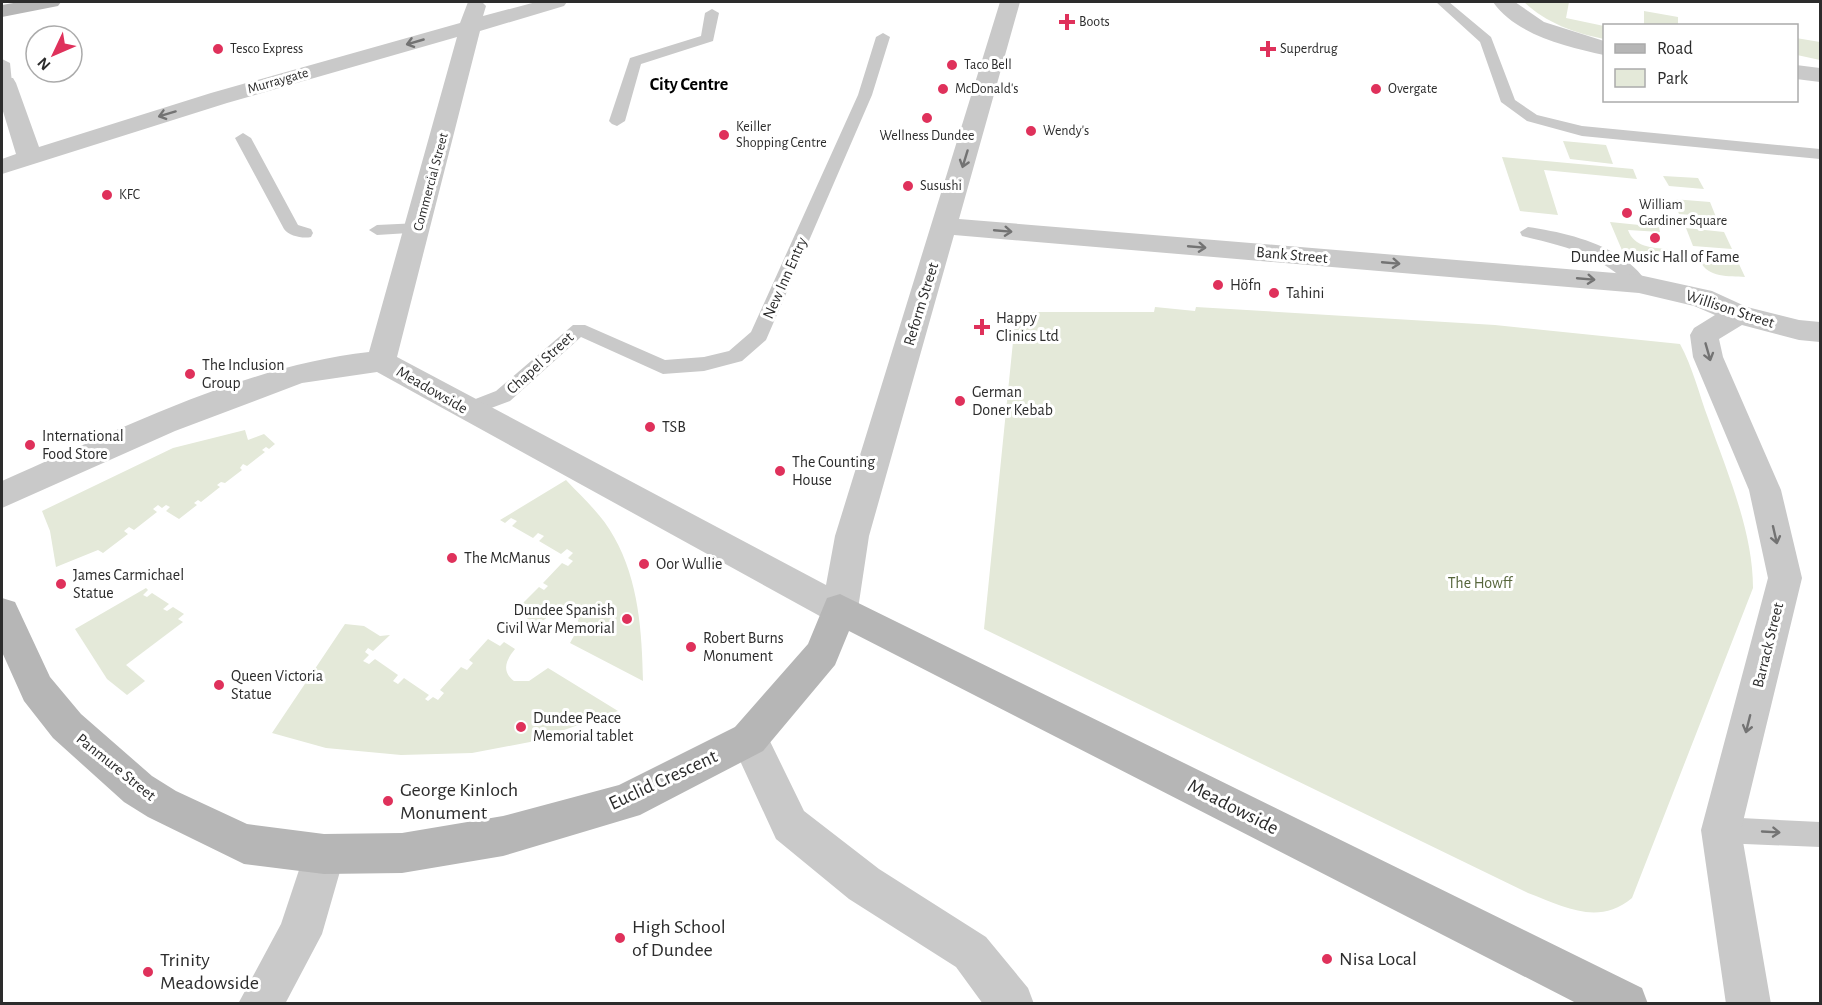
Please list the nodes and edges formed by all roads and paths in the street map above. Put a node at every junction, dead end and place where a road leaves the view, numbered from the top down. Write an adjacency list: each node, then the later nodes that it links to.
1 (51, 2): 7 (street)
2 (475, 2): 9 (street, Commercial Street)
3 (557, 2): 9 (street, Murraygate)
4 (1010, 2): 20 (street, Reform Street, one-way to 20)
5 (1442, 2): 17 (lane)
6 (1507, 6): 11 (street)
7 (2, 10)
8 (712, 13): 15 (lane)
9 (471, 26): 18 (street, Murraygate, one-way to 18); 21 (street, Commercial Street)
10 (883, 37): 27 (lane, New Inn Entry)
11 (1603, 48)
12 (1798, 72): 14 (street)
13 (4, 73): 18 (street)
14 (1821, 75)
15 (617, 121)
16 (243, 138): 24 (lane)
17 (1821, 154)
18 (30, 158): 19 (street, Murraygate)
19 (2, 167)
20 (945, 226): 25 (street, Bank Street, one-way to 25); 32 (street, Reform Street)
21 (419, 228): 22 (lane); 29 (street, Commercial Street)
22 (377, 231)
23 (1528, 232): 25 (lane)
24 (305, 233)
25 (1640, 284): 26 (street, Willison Street)
26 (1738, 314): 28 (street, Willison Street); 35 (street, Barrack Street, one-way to 35)
27 (579, 328): 30 (lane, Chapel Street)
28 (1821, 332)
29 (381, 361): 30 (street, Meadowside); 31 (street, Meadowside)
30 (467, 410): 32 (street, Meadowside)
31 (2, 495)
32 (840, 609): 34 (street); 40 (street, Meadowside)
33 (2, 614): 37 (street, Panmure Street)
34 (749, 739): 37 (street, Euclid Crescent); 39 (street)
35 (1720, 830): 36 (lane, one-way to 36); 41 (street, Barrack Street)
36 (1821, 835)
37 (324, 854): 38 (street)
38 (260, 1004)
39 (1012, 1004)
40 (1626, 1004)
41 (1749, 1004)

